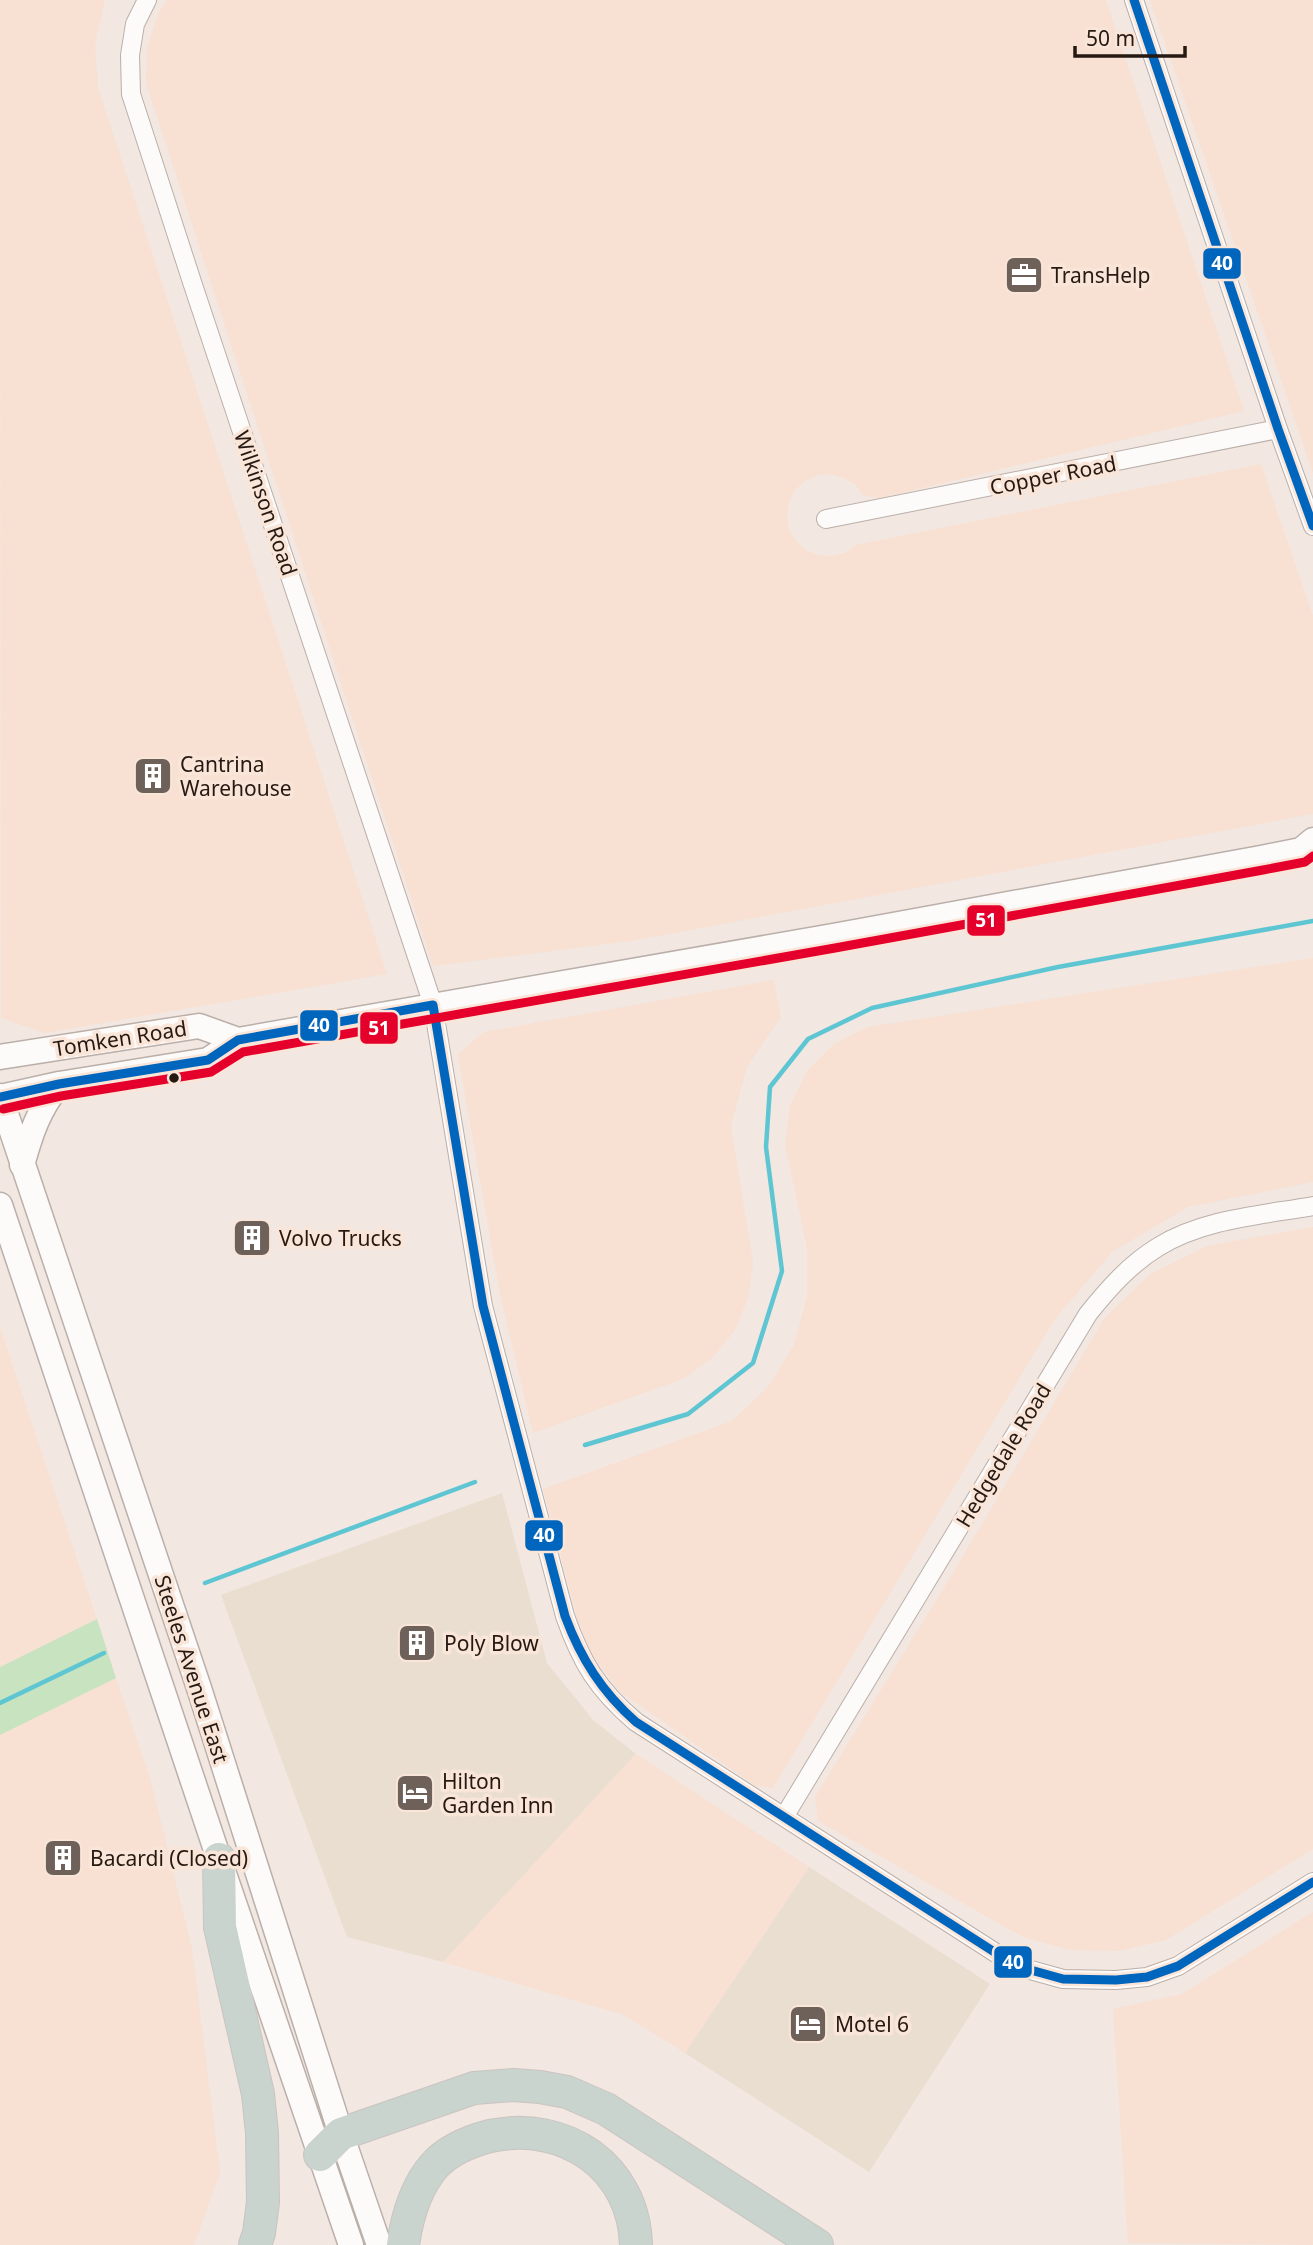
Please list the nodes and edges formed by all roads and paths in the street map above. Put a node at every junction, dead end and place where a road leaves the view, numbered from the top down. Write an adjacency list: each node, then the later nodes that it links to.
1 (147, 0): 7 (street, Wilkinson Road)
2 (1134, 0): 3 (street)
3 (1278, 429): 4 (street, Copper Road); 5 (street)
4 (827, 519)
5 (1313, 526)
6 (1309, 849): 7 (main road, Tomken Road)
7 (433, 1005): 8 (main road, Tomken Road); 15 (street, Wilkinson Road)
8 (238, 1040): 9 (main road, Tomken Road); 10 (main road, Tomken Road)
9 (0, 1057)
10 (59, 1084): 11 (main road, Tomken Road); 12 (main road)
11 (0, 1096): 12 (main road, Steeles Avenue East)
12 (22, 1165): 18 (main road, Steeles Avenue East)
13 (0, 1205): 16 (main road, Steeles Avenue East)
14 (1313, 1206): 15 (street, Hedgedale Road)
15 (784, 1817): 17 (street, Wilkinson Road)
16 (219, 1859): 18 (main road, Steeles Avenue East); 19 (highway)
17 (1313, 1882)
18 (331, 2144): 20 (main road, Steeles Avenue East); 21 (main road, Steeles Avenue East); 24 (highway)
19 (255, 2245)
20 (351, 2245)
21 (379, 2245)
22 (403, 2245): 23 (highway)
23 (636, 2245)
24 (817, 2245)

